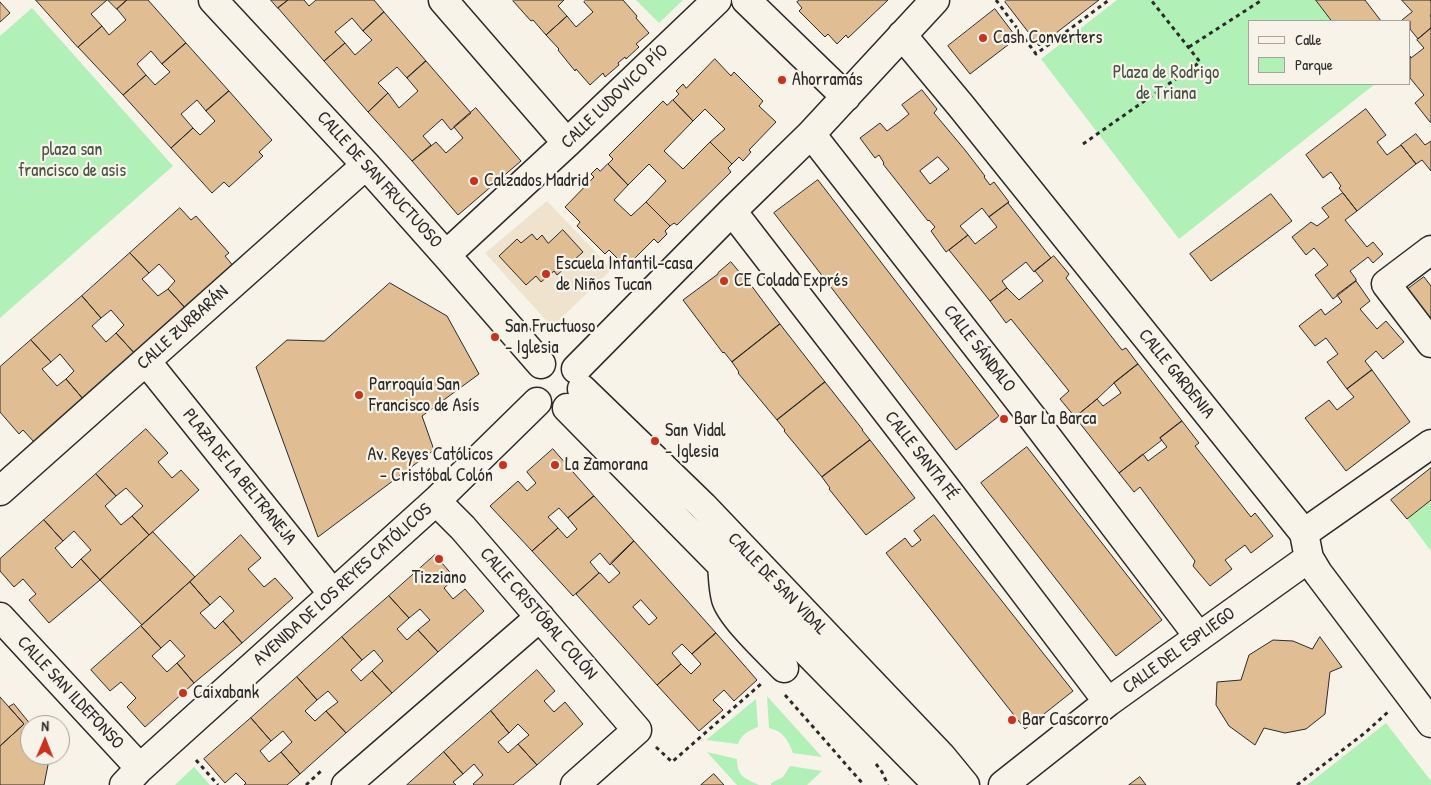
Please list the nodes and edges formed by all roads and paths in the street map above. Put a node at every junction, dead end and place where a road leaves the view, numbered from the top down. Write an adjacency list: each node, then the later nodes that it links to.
1 (212, 0): 16 (street, CALLE DE SAN FRUCTUOSO)
2 (443, 0): 14 (street)
3 (717, 0): 14 (street, CALLE LUDOVICO PÍO)
4 (746, 0): 12 (street)
5 (934, 0): 10 (street)
6 (996, 0): 7 (path)
7 (1109, 0)
8 (1151, 0): 11 (path)
9 (1262, 0): 11 (path)
10 (902, 35): 12 (street); 28 (street, CALLE GARDENIA)
11 (1189, 47): 15 (path)
12 (846, 97): 13 (street)
13 (811, 134): 17 (street); 33 (street, CALLE SÁNDALO)
14 (567, 143): 19 (street, CALLE LUDOVICO PÍO)
15 (1083, 144)
16 (366, 165): 19 (street, CALLE DE SAN FRUCTUOSO); 21 (street, CALLE ZURBARÁN)
17 (732, 212): 23 (street); 35 (street, CALLE SANTA FÉ)
18 (1431, 250): 20 (street)
19 (446, 255): 22 (street, CALLE DE SAN FRUCTUOSO)
20 (1431, 343)
21 (146, 361): 26 (street, CALLE ZURBARÁN); 30 (street, PLAZA DE LA BELTRANEJA)
22 (542, 364): 23 (street); 24 (street)
23 (575, 389): 24 (street); 29 (street, CALLE DE SAN VIDAL); 47 (street, CALLE DE SAN VIDAL)
24 (537, 402): 27 (street, AVENIDA DE LOS REYES CATÓLICOS)
25 (1431, 444): 28 (street, CALLE DEL ESPLIEGO)
26 (0, 491)
27 (436, 501): 30 (street, AVENIDA DE LOS REYES CATÓLICOS); 32 (street, CALLE CRISTÓBAL COLÓN)
28 (1307, 545): 33 (street, CALLE DEL ESPLIEGO); 37 (street, CALLE GARDENIA)
29 (722, 564): 34 (street); 46 (street, CALLE DE SAN VIDAL)
30 (333, 594): 41 (street, AVENIDA DE LOS REYES CATÓLICOS)
31 (0, 617): 41 (street, CALLE SAN ILDEFONSO)
32 (540, 617): 38 (street, CALLE CRISTÓBAL COLÓN); 40 (street)
33 (1199, 637): 35 (street, CALLE DEL ESPLIEGO)
34 (777, 680): 38 (path); 45 (path)
35 (1108, 702): 48 (street, CALLE DEL ESPLIEGO)
36 (1394, 707): 49 (path)
37 (1431, 723)
38 (638, 730): 44 (street)
39 (196, 760): 42 (path)
40 (337, 775): 43 (path)
41 (132, 777)
42 (218, 785)
43 (306, 785)
44 (575, 785)
45 (864, 785)
46 (938, 785)
47 (965, 785)
48 (1003, 785)
49 (1297, 785)

